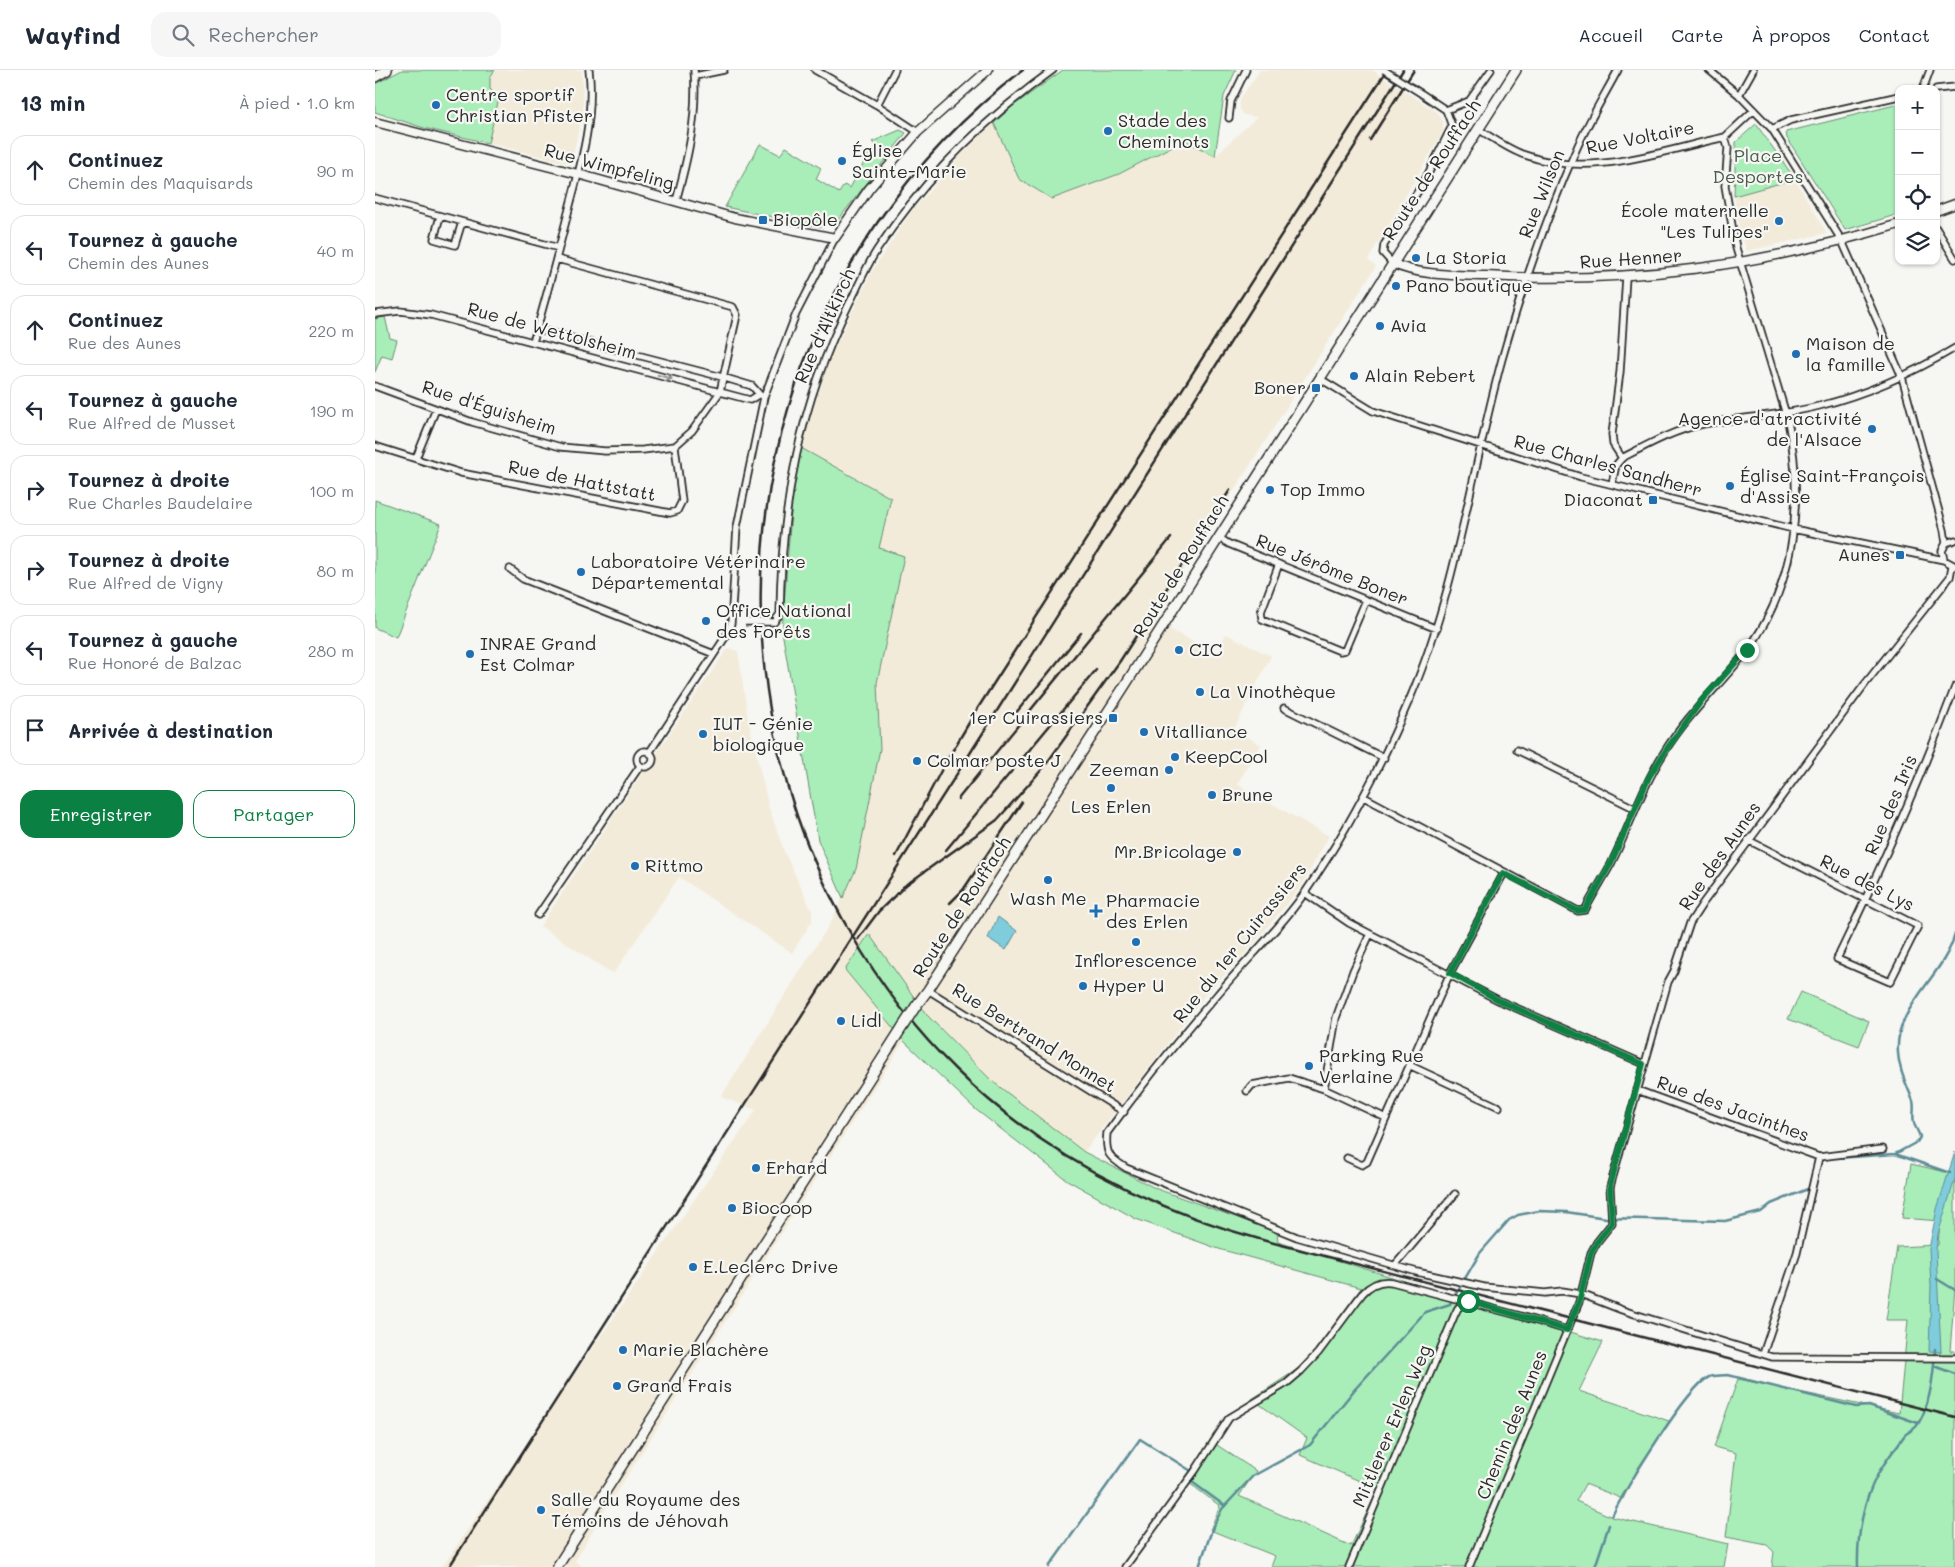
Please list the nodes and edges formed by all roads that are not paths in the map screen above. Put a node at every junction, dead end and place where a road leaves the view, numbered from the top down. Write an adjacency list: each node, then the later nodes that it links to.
1 (387, 70): 17 (main road)
2 (589, 70): 33 (street)
3 (724, 70): 16 (street)
4 (815, 70): 23 (street)
5 (895, 70): 23 (street)
6 (988, 70): 30 (street)
7 (1053, 70): 81 (street, Rue d'Altkirch, bridge)
8 (1246, 70): 26 (street)
9 (1383, 70): 24 (street, bridge)
10 (1491, 70): 24 (street, Route de Rouffach)
11 (1515, 70): 29 (main road, Route de Rouffach)
12 (1619, 70): 32 (street, Rue Wilson)
13 (1709, 70): 21 (street)
14 (1753, 70): 21 (street)
15 (1929, 70): 18 (street)
16 (695, 73): 35 (street)
17 (375, 77)
18 (1924, 85)
19 (1955, 87): 20 (street)
20 (1940, 89)
21 (1739, 95): 25 (street)
22 (1895, 97): 28 (street)
23 (877, 105): 30 (street)
24 (1446, 110): 48 (street, Route de Rouffach)
25 (1754, 110): 28 (street); 31 (street)
26 (1229, 118)
27 (375, 122): 33 (street, Rue Wimpfeling)
28 (1772, 129): 43 (street)
29 (1478, 130): 32 (street, Rue Voltaire); 48 (main road, Route de Rouffach)
30 (918, 132): 42 (street)
31 (1725, 137): 32 (street, Rue Voltaire); 47 (street)
32 (1571, 165): 50 (street, Rue Wilson)
33 (578, 174): 35 (street, Rue Wimpfeling); 44 (street)
34 (375, 198): 38 (street)
35 (677, 201): 42 (street, Rue Wimpfeling)
36 (1955, 204): 37 (street)
37 (1940, 210)
38 (440, 216): 39 (street); 39 (street)
39 (462, 222): 44 (street)
40 (1895, 225): 43 (street, Rue Henner)
41 (1940, 235): 46 (street)
42 (835, 238): 60 (street)
43 (1842, 241): 47 (street, Rue Henner); 56 (street)
44 (559, 248): 45 (street)
45 (557, 259): 52 (street); 55 (street)
46 (1955, 259)
47 (1740, 262): 49 (street, Rue Henner); 62 (street)
48 (1392, 263): 50 (street, Rue Henner); 57 (main road, Route de Rouffach)
49 (1626, 277): 50 (street, Rue Henner); 67 (street)
50 (1526, 278): 65 (street, Rue Wilson)
51 (375, 314): 53 (street, Rue de Wettolsheim)
52 (537, 329): 53 (street); 55 (street, Rue de Wettolsheim)
53 (533, 342): 59 (street, Rue de Wettolsheim, one-way to 59)
54 (1955, 348): 56 (street)
55 (722, 377): 59 (street); 60 (street, Rue de Wettolsheim)
56 (1902, 377): 62 (street); 70 (street)
57 (1319, 378): 65 (street, Rue Charles Sandherr); 71 (main road, Route de Rouffach)
58 (375, 386): 61 (street, Rue d'Éguisheim)
59 (719, 392): 60 (street, Rue de Wettolsheim); 64 (street)
60 (761, 396): 81 (street)
61 (436, 409): 64 (street, Rue d'Éguisheim); 66 (street)
62 (1786, 413): 67 (street); 69 (street)
63 (375, 446): 66 (street, Rue de Hattstatt)
64 (675, 446): 66 (street, Rue de Hattstatt)
65 (1481, 446): 68 (street, Rue Charles Sandherr); 82 (street, Rue du 1er Cuirassiers)
66 (416, 458)
67 (1622, 458): 68 (street)
68 (1612, 484): 69 (street, Rue Charles Sandherr)
69 (1793, 529): 75 (street, Rue Charles Sandherr); 91 (street)
70 (1944, 530): 72 (street); 73 (street)
71 (1218, 537): 77 (street, Rue Jérôme Boner); 100 (main road, Route de Rouffach)
72 (1954, 539): 73 (street)
73 (1946, 543): 74 (street)
74 (1942, 551): 75 (street); 76 (street)
75 (1930, 556): 76 (street, Rue Charles Sandherr)
76 (1944, 560): 78 (street, Rue Charles Sandherr)
77 (1279, 564): 80 (street, Rue Jérôme Boner); 80 (street)
78 (1954, 566): 92 (street, Rue des Aunes)
79 (510, 569): 83 (street)
80 (1366, 600): 82 (street, Rue Jérôme Boner)
81 (731, 624): 83 (street)
82 (1437, 629): 88 (street, Rue du 1er Cuirassiers)
83 (714, 654): 87 (street)
84 (1955, 687): 95 (street, Rue des Iris)
85 (1284, 708): 88 (street)
86 (1517, 750): 91 (street)
87 (649, 753): 89 (street); 89 (street)
88 (1384, 758): 90 (street, Rue du 1er Cuirassiers)
89 (640, 766): 96 (street)
90 (1364, 797): 93 (street); 94 (street, Rue du 1er Cuirassiers)
91 (1634, 808): 93 (street)
92 (1748, 840): 95 (street, Rue des Lys); 101 (street, Rue des Aunes)
93 (1503, 873): 99 (street)
94 (1305, 893): 97 (street); 107 (street, Rue du 1er Cuirassiers)
95 (1866, 899): 98 (street, Rue des Iris); 98 (street, Rue des Lys)
96 (538, 915)
97 (1370, 934): 99 (street); 103 (street)
98 (1837, 959)
99 (1450, 973): 101 (street); 102 (street)
100 (928, 990): 107 (street, Rue Bertrand Monnet); 119 (main road, Route de Rouffach, bridge)
101 (1643, 1064): 104 (street, Rue des Aunes)
102 (1411, 1066): 106 (street); 108 (street)
103 (1324, 1089): 105 (street); 108 (street)
104 (1637, 1090): 110 (street, Rue des Jacinthes); 114 (street, Rue des Aunes)
105 (1247, 1091)
106 (1499, 1107)
107 (1124, 1112): 113 (street, Rue du 1er Cuirassiers)
108 (1386, 1118): 111 (street)
109 (1883, 1149): 110 (street, Rue des Jacinthes)
110 (1819, 1157): 117 (street, Rue des Jacinthes)
111 (1347, 1158)
112 (1455, 1194): 113 (street)
113 (1396, 1264): 114 (street, Rue du 1er Cuirassiers)
114 (1581, 1294): 116 (street, Chemin des Aunes); 117 (street, Rue du 1er Cuirassiers)
115 (1468, 1301): 116 (street); 120 (street); 121 (street, Mittlerer Erlen Weg)
116 (1567, 1330): 122 (street, Chemin des Aunes)
117 (1763, 1354): 118 (street, Rue du 1er Cuirassiers)
118 (1955, 1358)
119 (557, 1567)
120 (1125, 1567)
121 (1349, 1567)
122 (1469, 1567)

